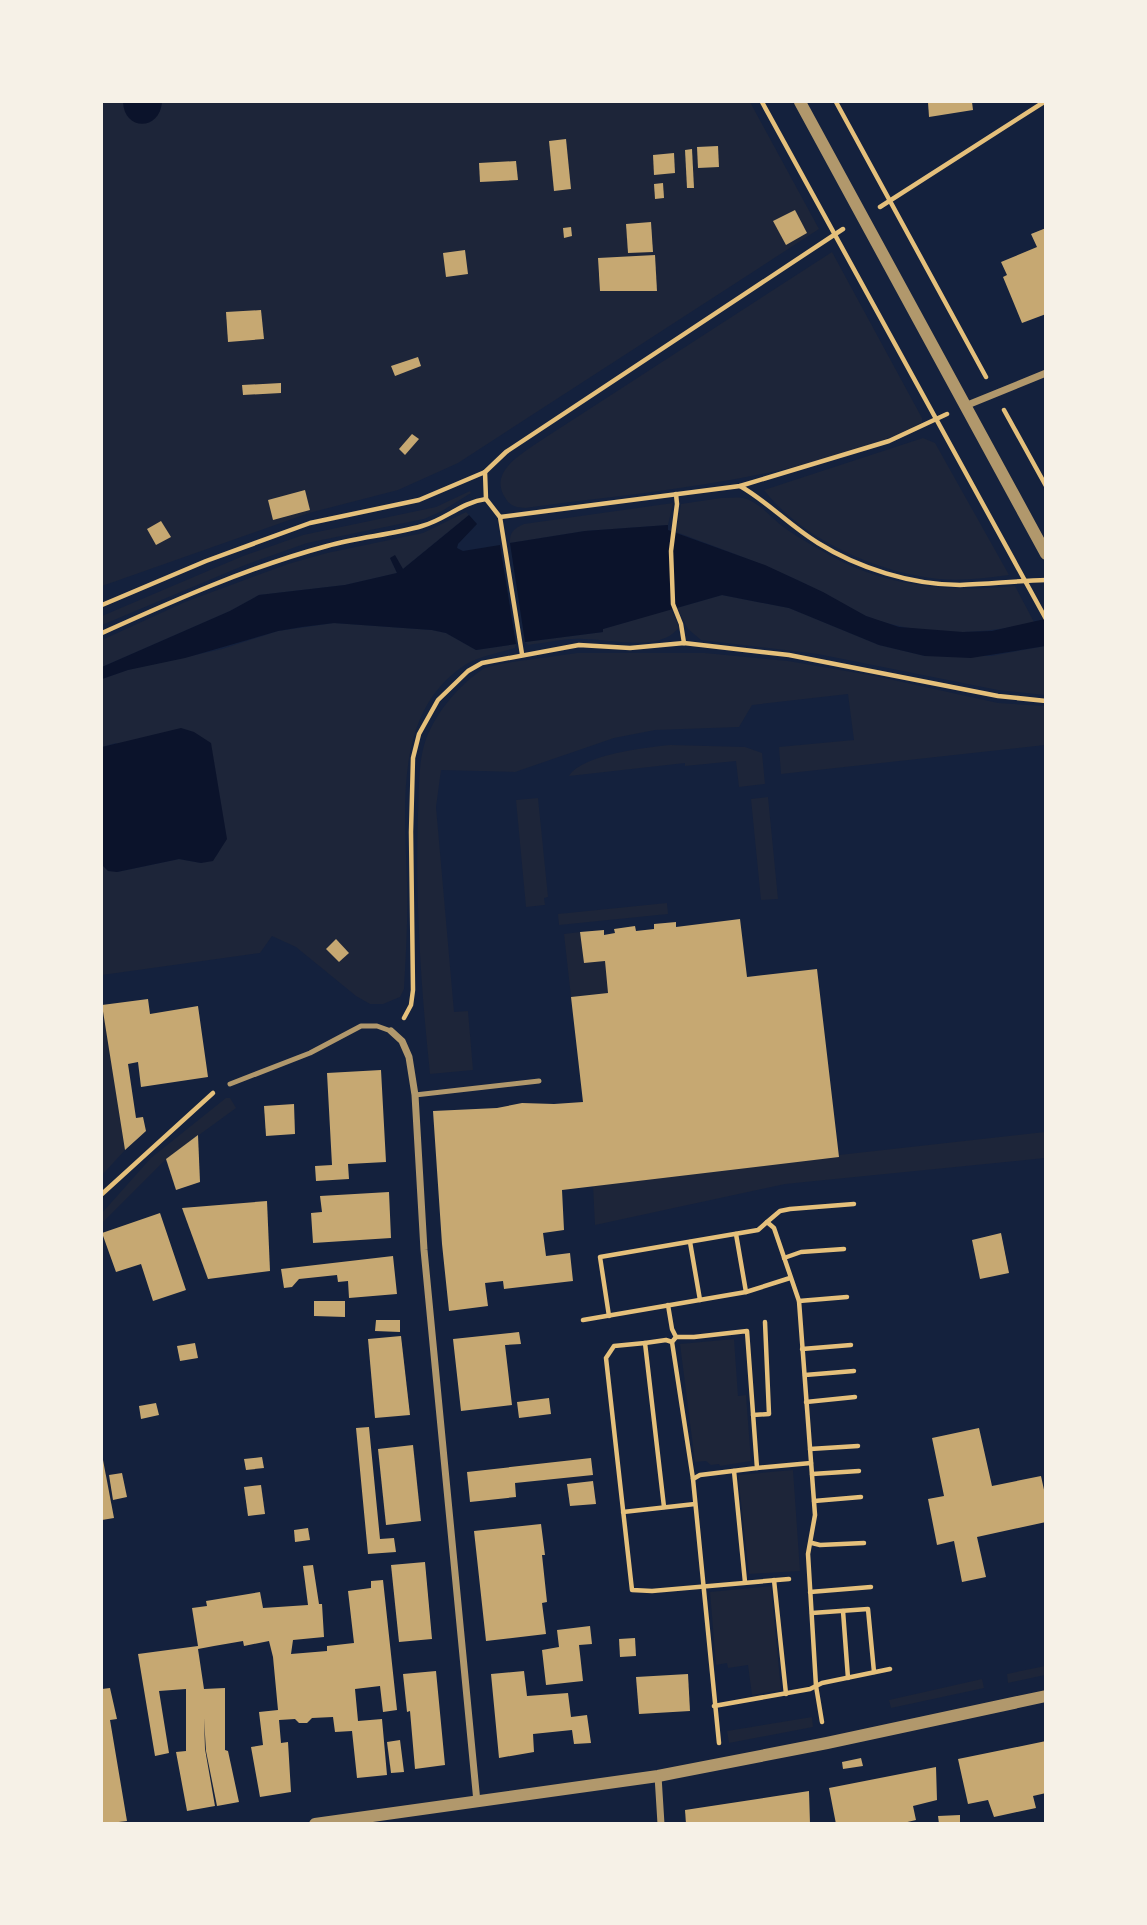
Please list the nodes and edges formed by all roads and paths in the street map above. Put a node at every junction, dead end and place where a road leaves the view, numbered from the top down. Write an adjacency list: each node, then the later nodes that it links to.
1 (762, 102): 7 (path)
2 (800, 102): 6 (street)
3 (836, 102): 5 (path)
4 (1044, 102): 5 (path)
5 (891, 201): 6 (path); 9 (path)
6 (863, 217): 7 (path); 10 (street)
7 (834, 234): 11 (path); 12 (path)
8 (1045, 373): 9 (street)
9 (995, 394): 10 (street); 14 (path)
10 (965, 406): 11 (path); 18 (street)
11 (936, 419): 13 (path); 21 (path)
12 (485, 472): 16 (path); 20 (path)
13 (740, 486): 15 (path); 19 (path)
14 (1045, 486)
15 (676, 494): 17 (path); 23 (path)
16 (486, 499): 17 (path); 22 (path)
17 (500, 517): 24 (path)
18 (1045, 554)
19 (1045, 580)
20 (102, 605)
21 (1045, 619)
22 (102, 633)
23 (684, 643): 24 (path); 25 (path)
24 (523, 654): 26 (path)
25 (1045, 701)
26 (391, 1031): 28 (lane); 29 (street)
27 (539, 1081): 29 (lane)
28 (230, 1084): 30 (path)
29 (415, 1095): 89 (street)
30 (102, 1194)
31 (854, 1204): 32 (path)
32 (767, 1222): 33 (path); 36 (path)
33 (736, 1234): 34 (path); 38 (path)
34 (690, 1242): 40 (path); 43 (path)
35 (844, 1249): 36 (path)
36 (784, 1258): 37 (path)
37 (791, 1278): 38 (path); 41 (path)
38 (746, 1292): 40 (path)
39 (847, 1297): 41 (path)
40 (700, 1300): 42 (path)
41 (799, 1301): 50 (path)
42 (668, 1305): 43 (path); 46 (path)
43 (609, 1316): 44 (path)
44 (583, 1320)
45 (765, 1322): 55 (path)
46 (676, 1337): 47 (path); 55 (path)
47 (672, 1342): 48 (path); 63 (path)
48 (645, 1343): 67 (path); 68 (path)
49 (851, 1345): 50 (path)
50 (802, 1349): 52 (path)
51 (854, 1371): 52 (path)
52 (804, 1375): 54 (path)
53 (855, 1397): 54 (path)
54 (806, 1402): 57 (path)
55 (753, 1416): 59 (path)
56 (858, 1446): 57 (path)
57 (810, 1449): 58 (path)
58 (811, 1463): 59 (path); 62 (path)
59 (757, 1468): 60 (path)
60 (734, 1471): 63 (path); 73 (path)
61 (859, 1471): 62 (path)
62 (812, 1474): 65 (path)
63 (693, 1479): 66 (path)
64 (861, 1497): 65 (path)
65 (814, 1501): 69 (path)
66 (695, 1504): 67 (path); 74 (path)
67 (664, 1507): 68 (path)
68 (623, 1512): 74 (path)
69 (812, 1543): 70 (path); 76 (path)
70 (864, 1543)
71 (789, 1579): 72 (path)
72 (774, 1580): 73 (path); 83 (path)
73 (745, 1582): 74 (path)
74 (702, 1585): 85 (path)
75 (872, 1587): 76 (path)
76 (810, 1592): 78 (path)
77 (843, 1611): 78 (path); 80 (path); 81 (path)
78 (812, 1613): 82 (path)
79 (890, 1669): 80 (path)
80 (874, 1672): 81 (path)
81 (848, 1678): 82 (path)
82 (816, 1686): 83 (path); 86 (path)
83 (786, 1694): 85 (path)
84 (1045, 1696): 86 (street)
85 (714, 1706): 87 (path)
86 (827, 1743): 87 (street)
87 (722, 1764): 88 (street)
88 (658, 1776): 89 (street); 91 (street)
89 (477, 1802): 90 (street)
90 (323, 1823)
91 (661, 1824)

